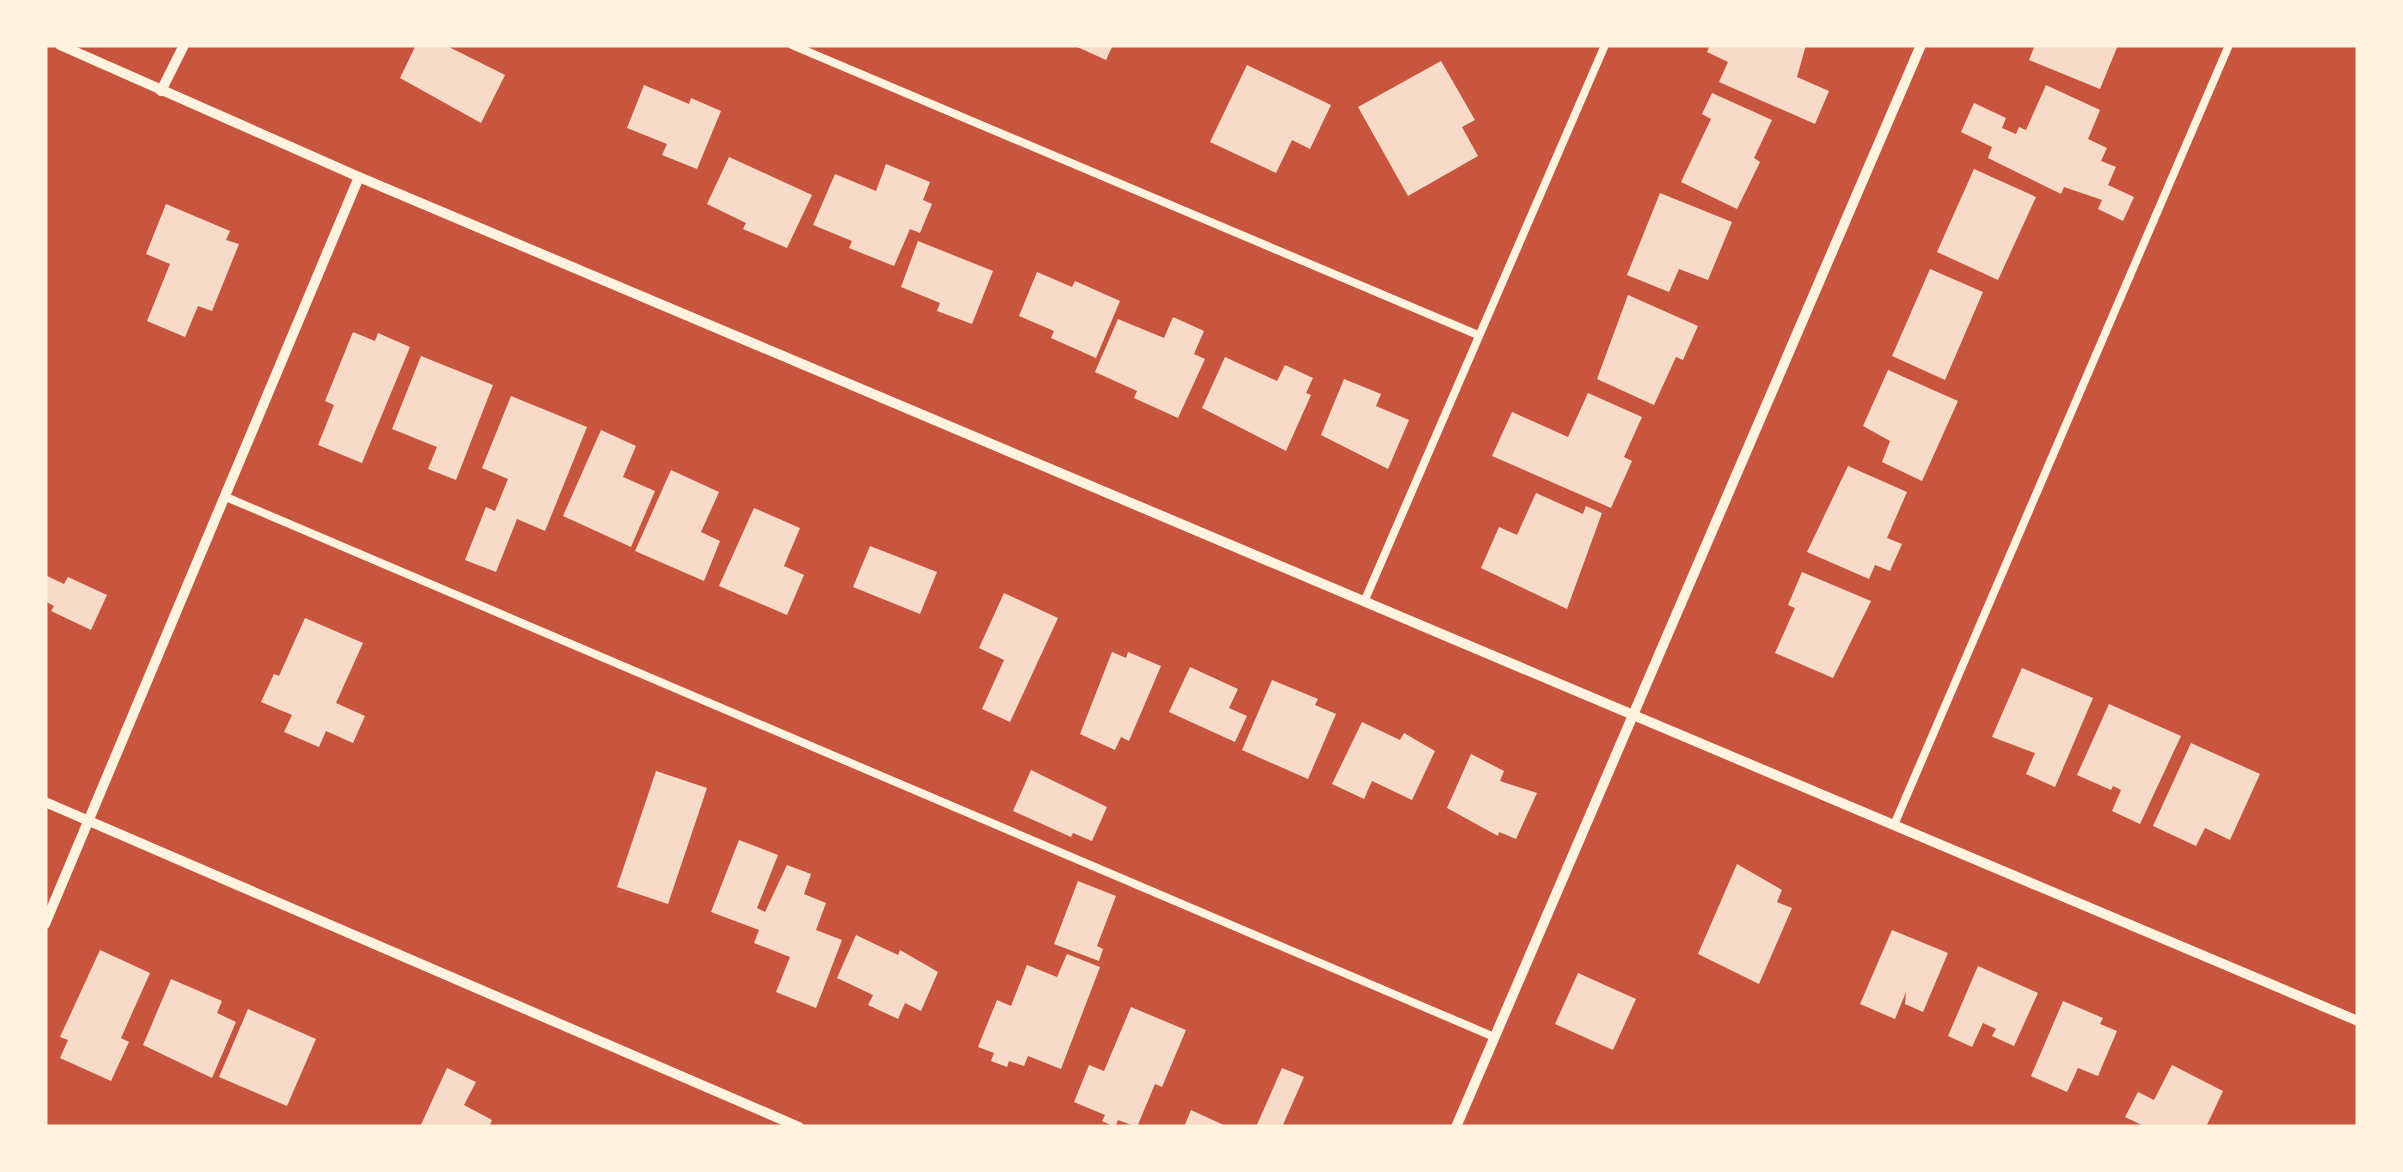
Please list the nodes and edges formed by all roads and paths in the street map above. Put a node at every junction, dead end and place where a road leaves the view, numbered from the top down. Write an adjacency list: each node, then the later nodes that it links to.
1 (60, 45): 7 (street)
2 (184, 45): 7 (street)
3 (792, 45): 9 (lane)
4 (1605, 45): 9 (lane)
5 (1921, 45): 12 (street)
6 (2229, 45): 15 (lane)
7 (160, 91): 8 (street)
8 (359, 178): 10 (street); 11 (street)
9 (1478, 335): 11 (lane)
10 (226, 496): 14 (street); 18 (lane)
11 (1364, 602): 12 (street)
12 (1633, 716): 15 (street); 18 (street)
13 (45, 802): 14 (street)
14 (90, 822): 16 (street); 19 (street)
15 (1894, 825): 17 (street)
16 (45, 924)
17 (2358, 1021)
18 (1492, 1036): 20 (street)
19 (799, 1127)
20 (1456, 1127)

